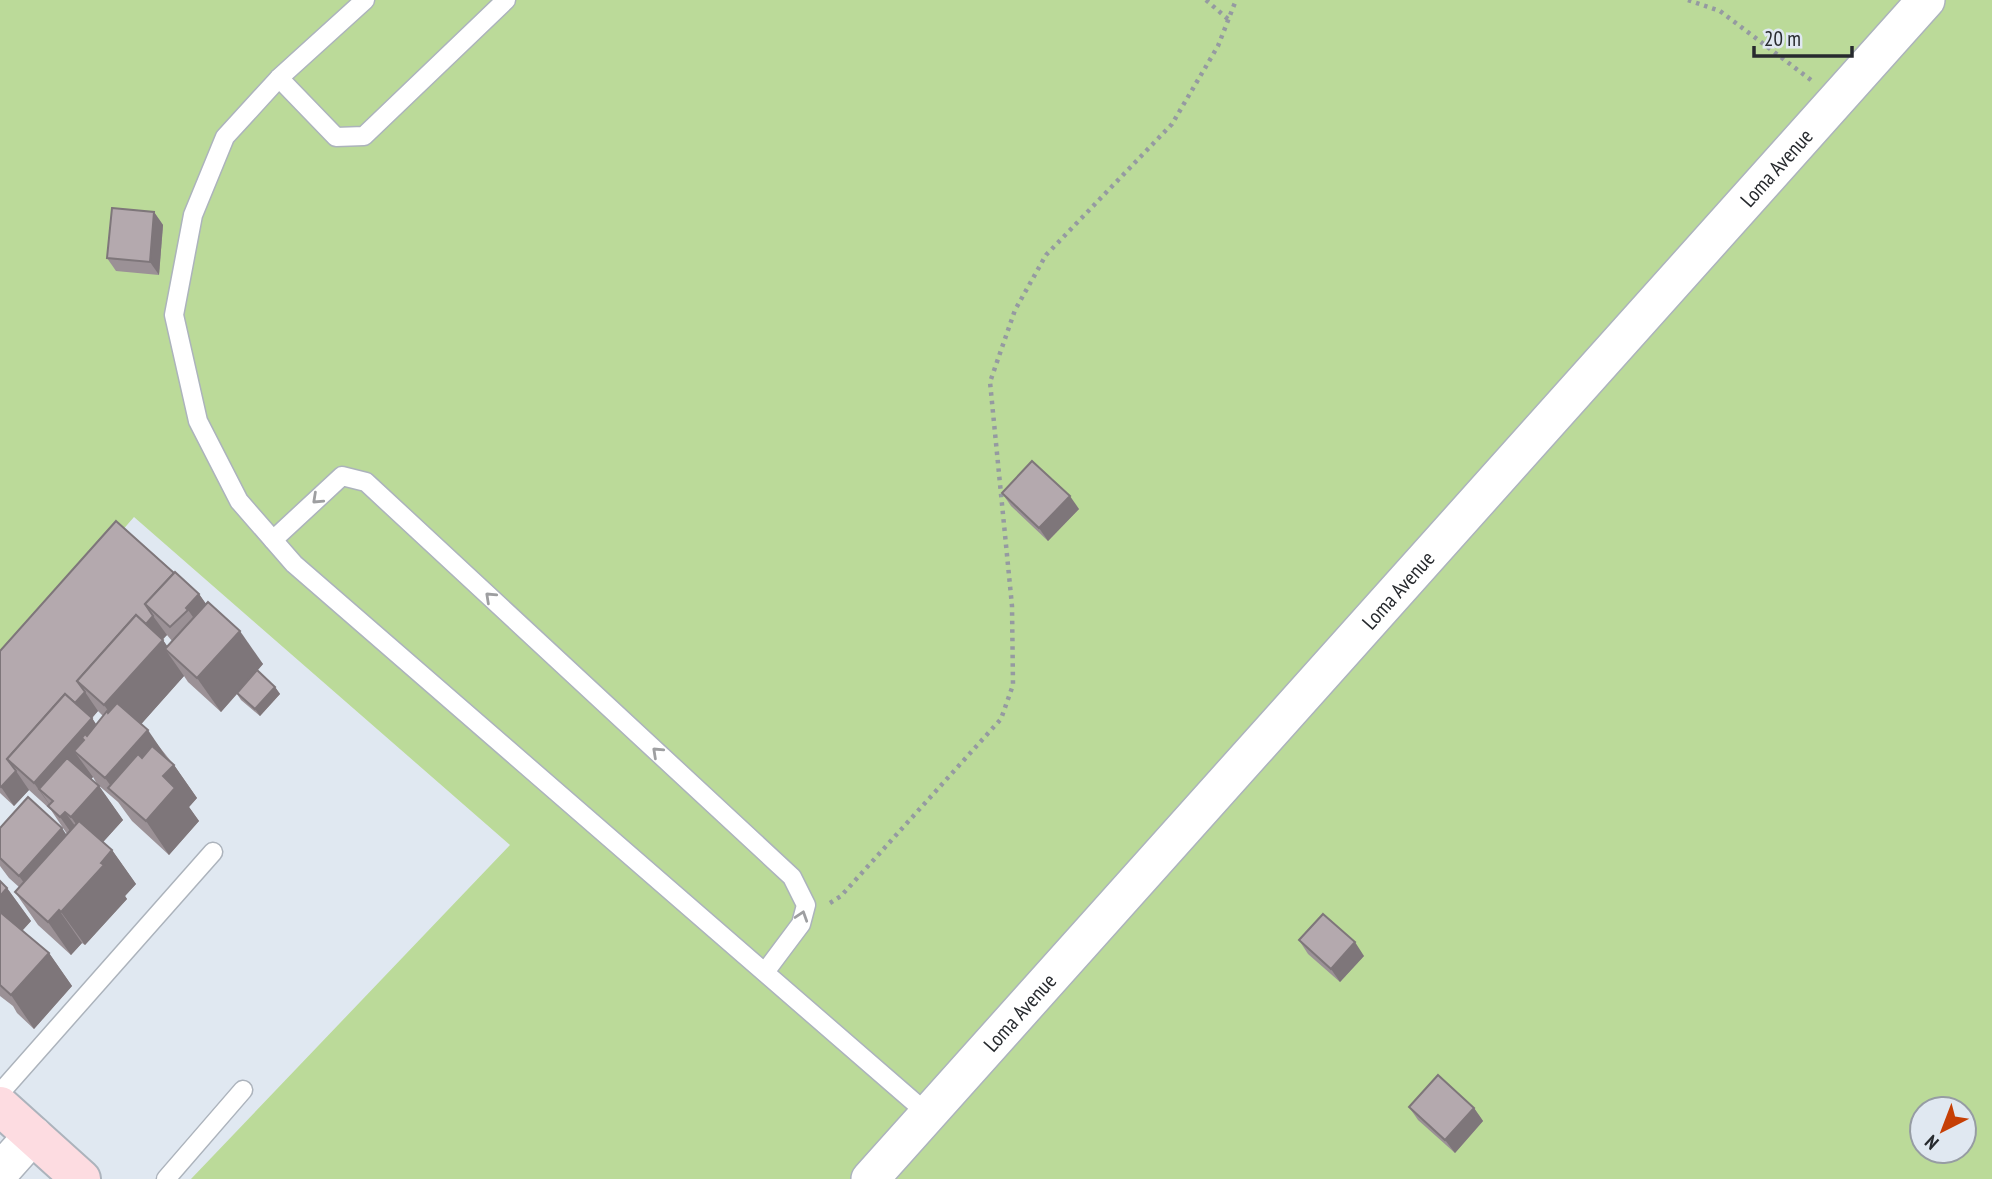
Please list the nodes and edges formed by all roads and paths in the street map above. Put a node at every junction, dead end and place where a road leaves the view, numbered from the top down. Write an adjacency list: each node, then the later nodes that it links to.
1 (365, 0): 8 (lane)
2 (506, 0): 8 (lane)
3 (1206, 0): 7 (path)
4 (1236, 0): 7 (path)
5 (1688, 0): 9 (path)
6 (1926, 0): 9 (street, Loma Avenue)
7 (1229, 20): 12 (path)
8 (279, 78): 10 (lane)
9 (1837, 99): 17 (street, Loma Avenue)
10 (273, 540): 12 (lane, one-way to 10); 13 (lane)
11 (213, 852): 15 (lane)
12 (801, 924): 13 (lane)
13 (765, 972): 17 (lane)
14 (243, 1090): 21 (lane)
15 (0, 1093)
16 (0, 1106): 18 (street)
17 (929, 1115): 22 (street, Loma Avenue)
18 (33, 1135): 19 (street); 20 (street)
19 (0, 1172)
20 (81, 1179)
21 (166, 1179)
22 (870, 1179)

